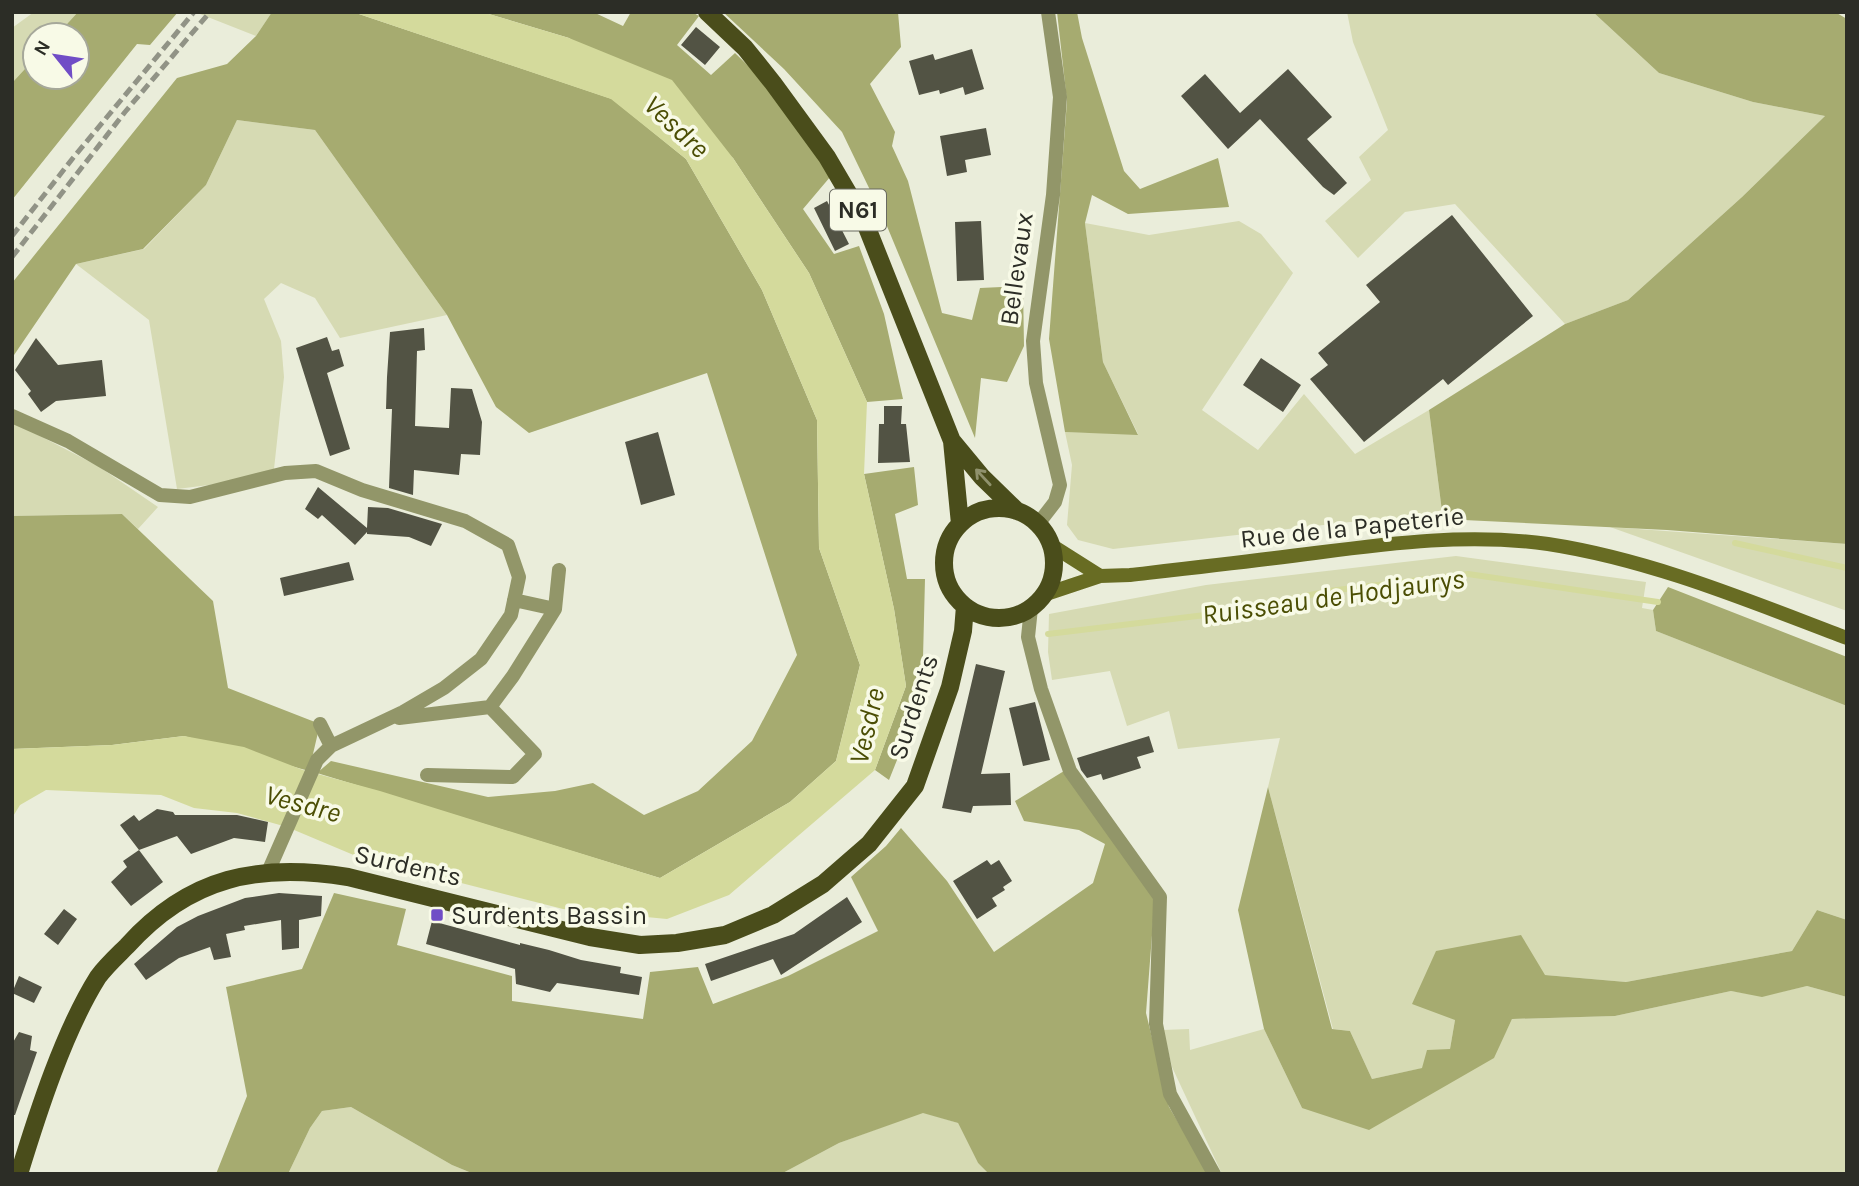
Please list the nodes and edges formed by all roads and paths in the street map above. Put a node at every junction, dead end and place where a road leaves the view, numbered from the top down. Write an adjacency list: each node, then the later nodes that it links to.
1 (707, 12): 4 (main road, N61)
2 (1048, 12): 7 (street, Bellevaux)
3 (12, 416): 11 (street)
4 (952, 441): 5 (main road, N61, one-way to 4); 6 (main road, N61)
5 (1017, 511): 6 (main road); 7 (main road, N61)
6 (960, 524): 13 (main road)
7 (1038, 524): 8 (main road, N61)
8 (1051, 545): 10 (main road); 12 (main road)
9 (559, 570): 14 (street)
10 (1100, 576): 12 (main road, Rue de la Papeterie); 15 (main road, Rue de la Papeterie)
11 (514, 600): 14 (street); 17 (street)
12 (1037, 601): 13 (main road); 23 (street)
13 (965, 606): 21 (main road, Surdents)
14 (555, 609): 16 (street)
15 (1847, 638)
16 (490, 707): 17 (street); 20 (street)
17 (387, 720): 19 (street)
18 (320, 724): 19 (street)
19 (331, 746): 21 (street)
20 (426, 775)
21 (268, 872): 22 (main road, Surdents)
22 (19, 1174)
23 (1214, 1174)

